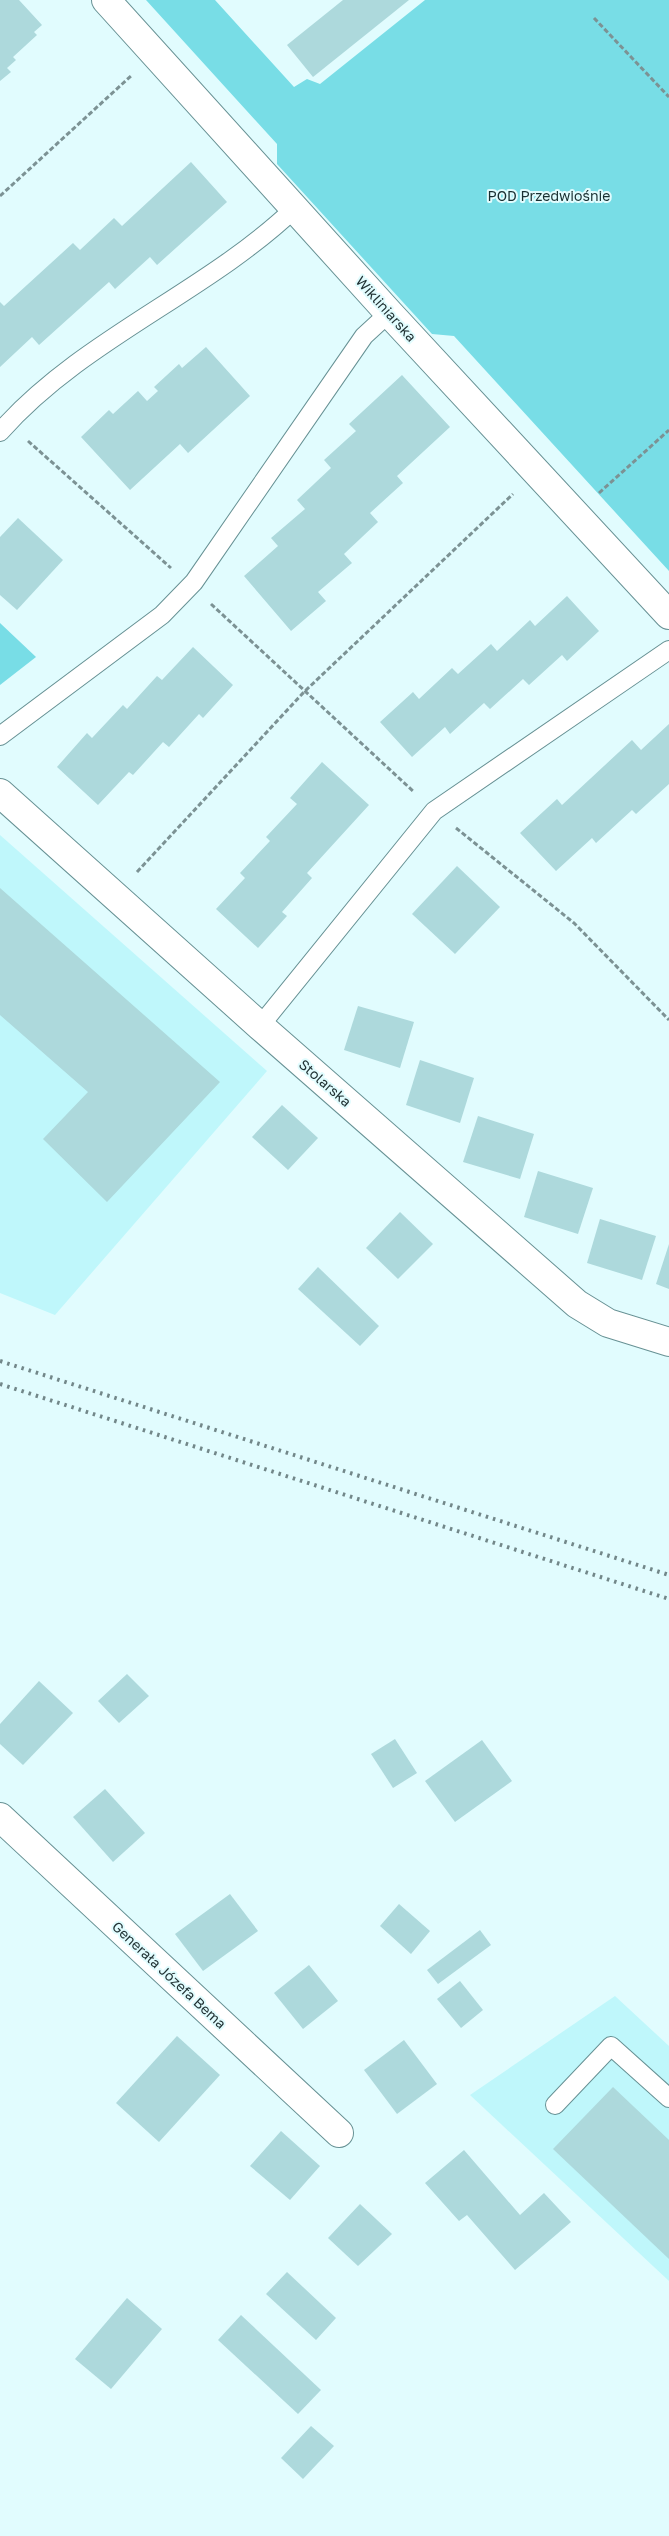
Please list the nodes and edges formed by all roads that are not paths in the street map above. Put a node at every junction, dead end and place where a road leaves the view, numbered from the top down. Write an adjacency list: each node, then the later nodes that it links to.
1 (106, 0): 2 (street, Wikliniarska)
2 (295, 208): 3 (street, Wikliniarska); 4 (lane)
3 (389, 313): 5 (street, Wikliniarska); 7 (lane)
4 (4, 428)
5 (669, 615)
6 (669, 650): 9 (lane)
7 (0, 736)
8 (0, 793): 9 (street, Stolarska)
9 (260, 1026): 10 (street, Stolarska)
10 (669, 1342)
11 (0, 1817): 14 (street, Generała Józefa Bema)
12 (669, 2098): 13 (lane)
13 (555, 2105)
14 (339, 2133)

